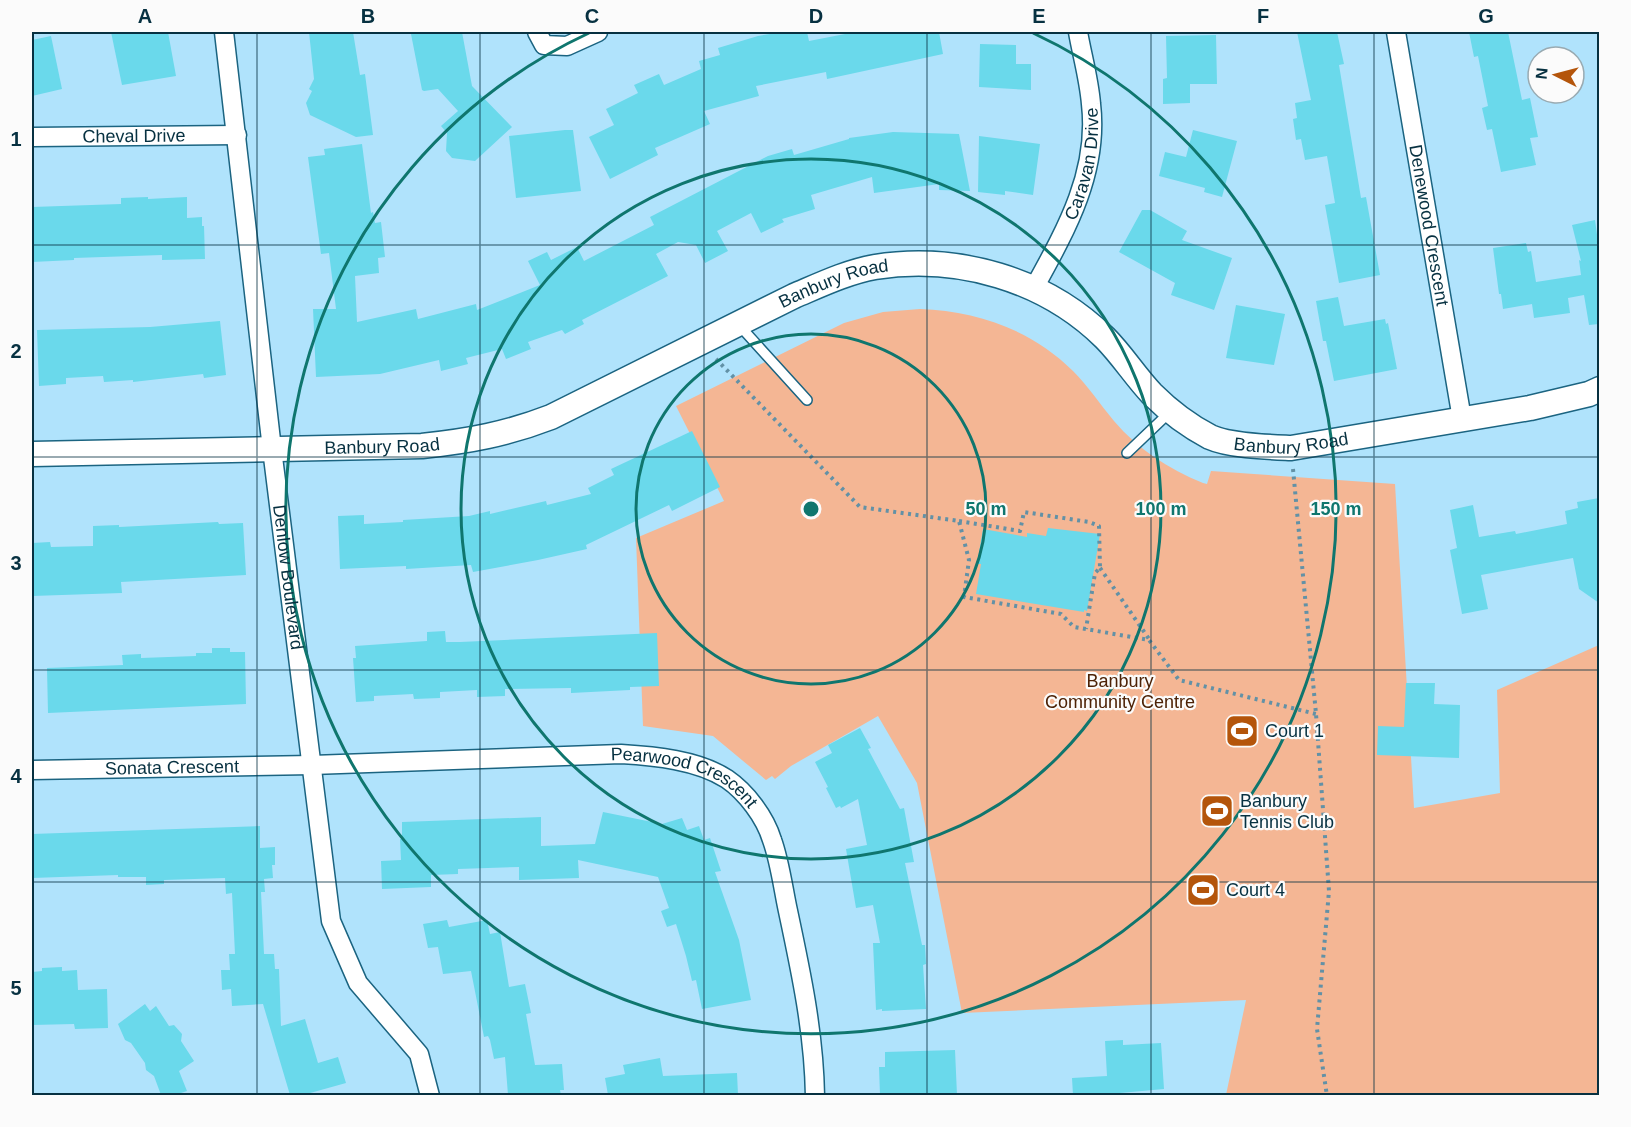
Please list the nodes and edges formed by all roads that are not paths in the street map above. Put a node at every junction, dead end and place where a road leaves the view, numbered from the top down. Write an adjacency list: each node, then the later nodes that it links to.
1 (224, 32): 6 (street, Denlow Boulevard)
2 (537, 32): 3 (street)
3 (598, 32)
4 (1077, 32): 8 (street, Caravan Drive)
5 (1396, 32): 13 (street, Denewood Crescent)
6 (237, 135): 7 (street, Cheval Drive); 14 (street, Denlow Boulevard)
7 (32, 137)
8 (1034, 288): 9 (street, Banbury Road); 12 (street, Banbury Road)
9 (739, 325): 11 (lane); 14 (street, Banbury Road)
10 (1599, 389): 13 (street, Banbury Road)
11 (807, 400)
12 (1171, 411): 13 (street, Banbury Road); 15 (lane)
13 (1462, 419)
14 (272, 449): 16 (street, Banbury Road); 17 (street, Denlow Boulevard)
15 (1127, 453)
16 (32, 454)
17 (312, 765): 18 (street, Sonata Crescent); 19 (street, Denlow Boulevard); 20 (street, Pearwood Crescent)
18 (32, 771)
19 (430, 1095)
20 (815, 1095)

